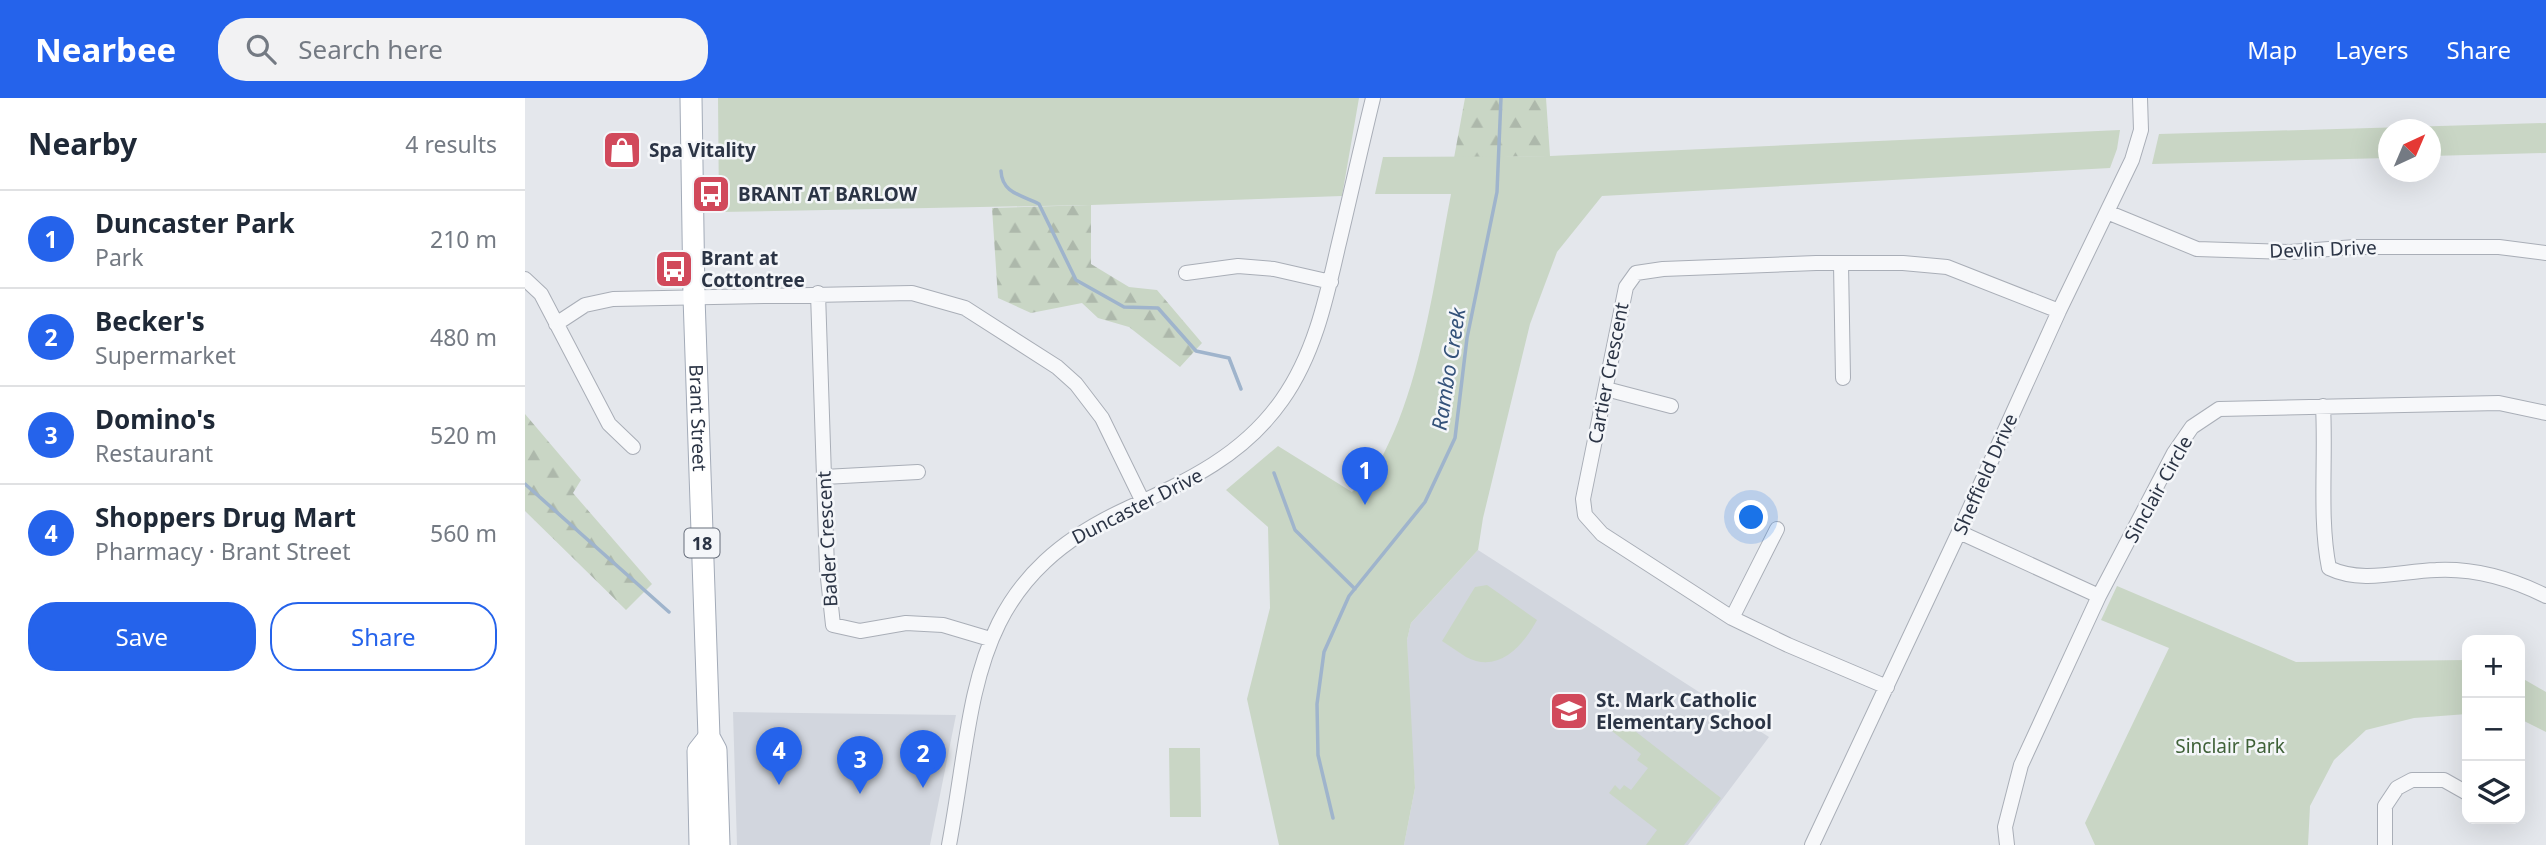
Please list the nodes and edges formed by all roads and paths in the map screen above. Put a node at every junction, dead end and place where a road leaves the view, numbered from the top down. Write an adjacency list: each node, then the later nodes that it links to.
1 (691, 98): 11 (main road, Brant Street / 18)
2 (1373, 98): 9 (street, Duncaster Drive)
3 (2140, 98): 4 (street, Sheffield Drive)
4 (2107, 212): 5 (street, Devlin Drive); 12 (street, Sheffield Drive)
5 (2546, 253)
6 (1841, 264): 12 (street, Cartier Crescent); 14 (street); 15 (street, Cartier Crescent)
7 (1186, 273): 9 (street)
8 (525, 279): 13 (street)
9 (1331, 282): 22 (street, Duncaster Drive)
10 (818, 293): 11 (street); 21 (street, Bader Crescent); 22 (street)
11 (694, 297): 13 (street); 30 (main road, Brant Street / 18)
12 (2059, 311): 24 (street, Sheffield Drive)
13 (556, 324): 19 (street)
14 (1843, 378)
15 (1606, 389): 16 (street); 27 (street, Cartier Crescent)
16 (1671, 406)
17 (2323, 406): 18 (street, Sinclair Circle); 25 (street, Sinclair Circle); 26 (street)
18 (2546, 413)
19 (633, 447)
20 (918, 472): 21 (street)
21 (824, 477): 28 (street, Bader Crescent)
22 (1143, 502): 28 (street, Duncaster Drive)
23 (1777, 529): 27 (street)
24 (1959, 532): 25 (street); 29 (street, Sheffield Drive)
25 (2099, 596): 36 (street, Sinclair Circle)
26 (2546, 596)
27 (1732, 618): 29 (street, Cartier Crescent)
28 (990, 639): 34 (street, Duncaster Drive)
29 (1887, 687): 35 (street, Sheffield Drive)
30 (709, 737): 32 (main road, Brant Street / 18); 33 (main road, Brant Street / 18)
31 (2462, 790): 37 (street)
32 (700, 845)
33 (719, 845)
34 (949, 845)
35 (1812, 845)
36 (2007, 845)
37 (2385, 845)

